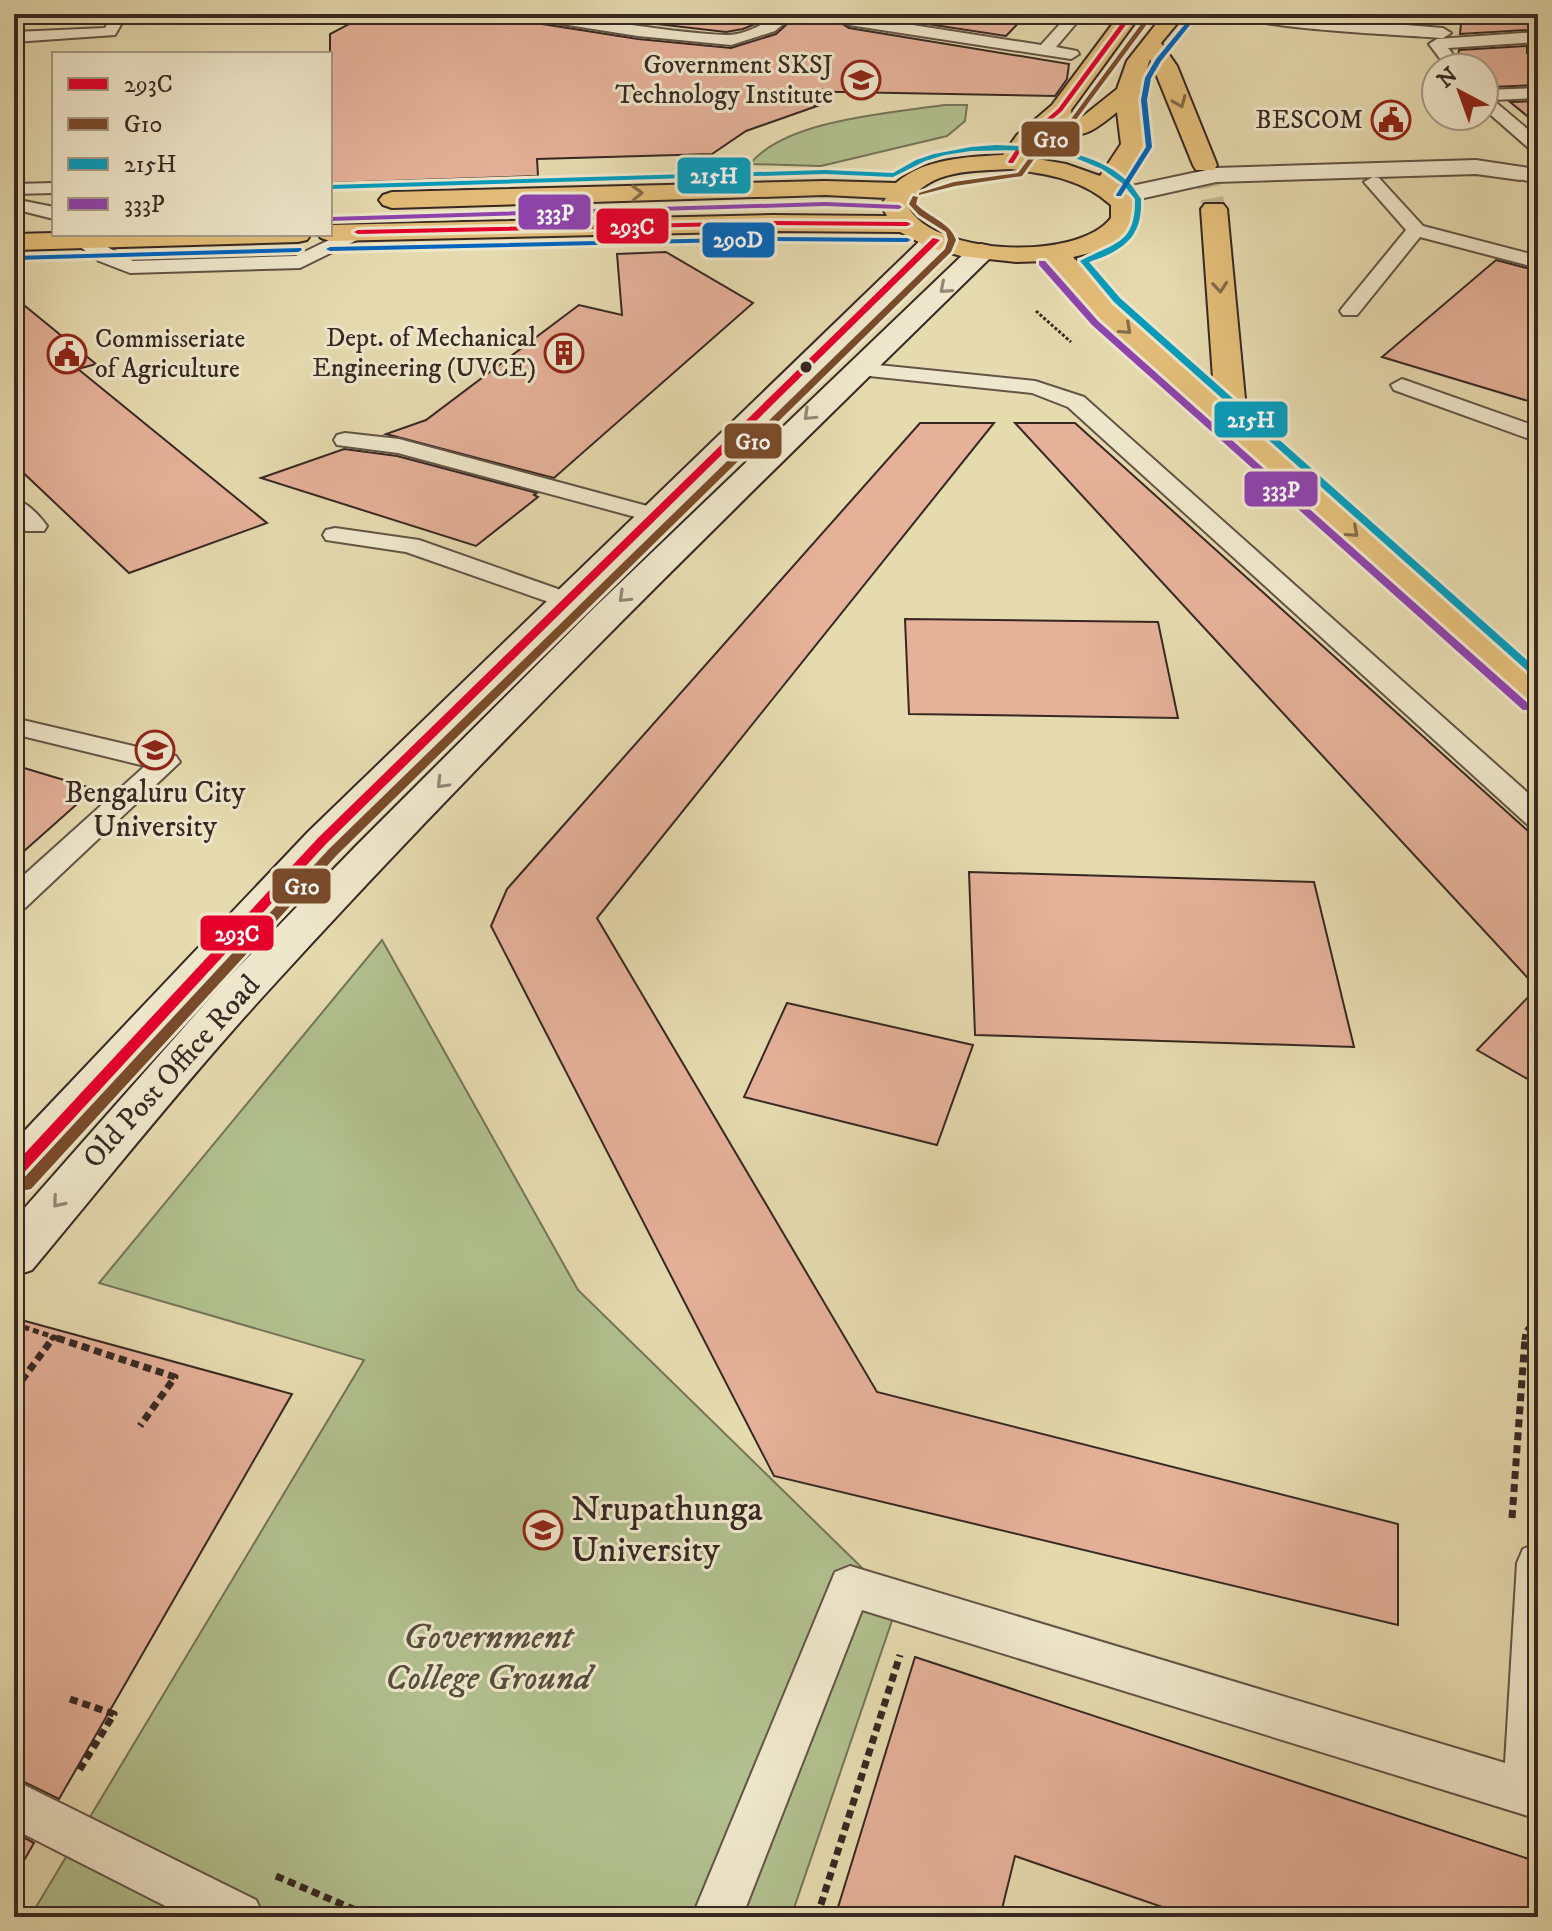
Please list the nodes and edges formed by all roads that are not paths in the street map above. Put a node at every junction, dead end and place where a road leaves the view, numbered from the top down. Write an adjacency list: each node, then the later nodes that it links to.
1 (120, 14): 10 (lane)
2 (523, 14): 3 (lane)
3 (788, 14)
4 (1077, 14): 13 (lane)
5 (1131, 14): 19 (main road)
6 (1175, 14): 12 (main road)
7 (1242, 14): 9 (lane)
8 (849, 20): 13 (lane)
9 (1443, 33)
10 (14, 37)
11 (1538, 37): 14 (lane)
12 (1150, 43): 16 (main road); 23 (main road, one-way to 23)
13 (1045, 50): 15 (lane)
14 (1443, 52)
15 (1071, 54)
16 (1128, 92): 19 (main road); 29 (main road)
17 (1538, 93): 18 (lane)
18 (1500, 97)
19 (1060, 110): 22 (main road)
20 (1500, 113): 21 (lane)
21 (1538, 147)
22 (1011, 162): 28 (main road); 29 (main road)
23 (1204, 172): 24 (street); 25 (street); 29 (street)
24 (1532, 174): 25 (street)
25 (1373, 182): 36 (lane)
26 (52, 188): 27 (lane)
27 (14, 189)
28 (900, 191): 30 (main road, one-way to 28); 38 (main road)
29 (1111, 191): 44 (main road)
30 (332, 203)
31 (14, 204): 33 (lane)
32 (1214, 209): 49 (main road, one-way to 49)
33 (52, 214)
34 (52, 215): 35 (main road)
35 (14, 219)
36 (1416, 230): 45 (lane); 46 (lane)
37 (358, 232): 38 (main road); 39 (main road); 41 (lane)
38 (922, 232): 43 (main road); 53 (street, Old Post Office Road)
39 (332, 233)
40 (225, 236): 41 (main road)
41 (80, 240): 42 (main road)
42 (14, 242)
43 (981, 252): 44 (main road); 47 (street, Old Post Office Road, one-way to 47)
44 (1054, 252): 49 (main road, one-way to 49)
45 (1538, 262)
46 (1350, 311)
47 (858, 369): 59 (lane); 62 (street, Old Post Office Road, one-way to 62)
48 (1402, 385): 50 (lane)
49 (1232, 424): 57 (main road, one-way to 57)
50 (1538, 435)
51 (345, 440): 53 (lane)
52 (14, 506): 54 (lane)
53 (654, 515): 56 (street, Old Post Office Road)
54 (35, 526)
55 (335, 535): 56 (lane)
56 (566, 600): 61 (street, Old Post Office Road)
57 (1538, 696)
58 (14, 726): 60 (lane)
59 (1538, 818)
60 (14, 901)
61 (14, 1174)
62 (14, 1255)
63 (1538, 1563): 64 (lane)
64 (1533, 1794): 67 (lane)
65 (14, 1804): 66 (lane)
66 (239, 1917)
67 (717, 1917)

